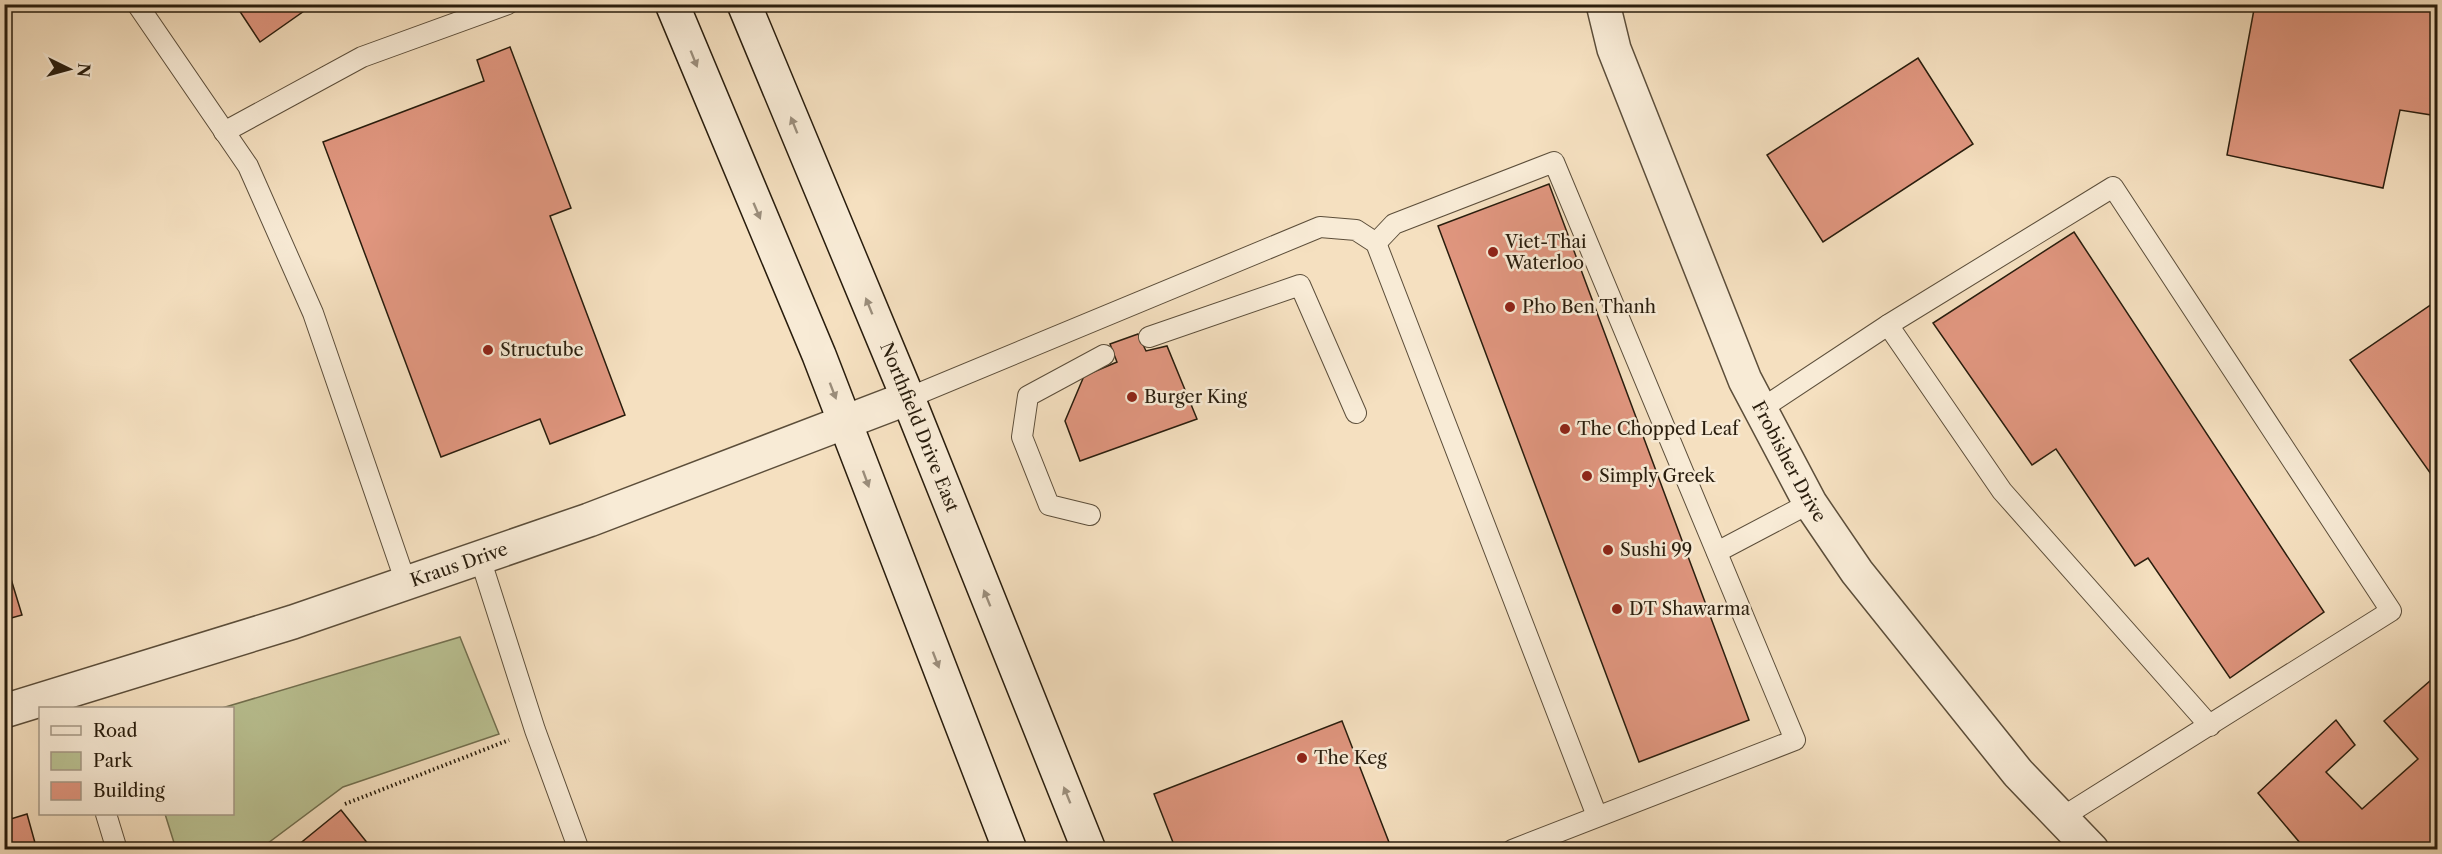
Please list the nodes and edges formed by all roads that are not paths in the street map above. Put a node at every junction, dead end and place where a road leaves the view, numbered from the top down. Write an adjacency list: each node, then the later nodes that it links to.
1 (137, 4): 6 (lane)
2 (508, 4): 6 (lane)
3 (672, 4): 14 (street, one-way to 14)
4 (1603, 4): 12 (street, Frobisher Drive)
5 (748, 6): 11 (street, Northfield Drive East, one-way to 5)
6 (224, 132): 19 (lane)
7 (1376, 243): 11 (lane); 17 (lane); 24 (lane)
8 (1888, 325): 12 (lane); 22 (lane); 22 (lane)
9 (1149, 337): 13 (lane)
10 (1104, 355): 16 (lane)
11 (908, 398): 14 (street, Kraus Drive); 29 (street, Northfield Drive East, one-way to 11)
12 (1761, 409): 15 (street, Frobisher Drive)
13 (1356, 413)
14 (845, 424): 18 (street, Kraus Drive); 28 (street, one-way to 28)
15 (1810, 503): 17 (lane); 25 (street, Frobisher Drive)
16 (1090, 515)
17 (1717, 552): 24 (lane)
18 (480, 558): 19 (street, Kraus Drive); 27 (lane)
19 (406, 583): 20 (street, Kraus Drive)
20 (69, 700): 21 (street, Kraus Drive)
21 (4, 711)
22 (2210, 726): 25 (lane)
23 (107, 815): 26 (lane)
24 (1597, 816): 30 (lane)
25 (2061, 818): 31 (street, Frobisher Drive)
26 (117, 849)
27 (579, 849)
28 (1010, 849)
29 (1089, 849)
30 (1512, 849)
31 (2092, 849)

